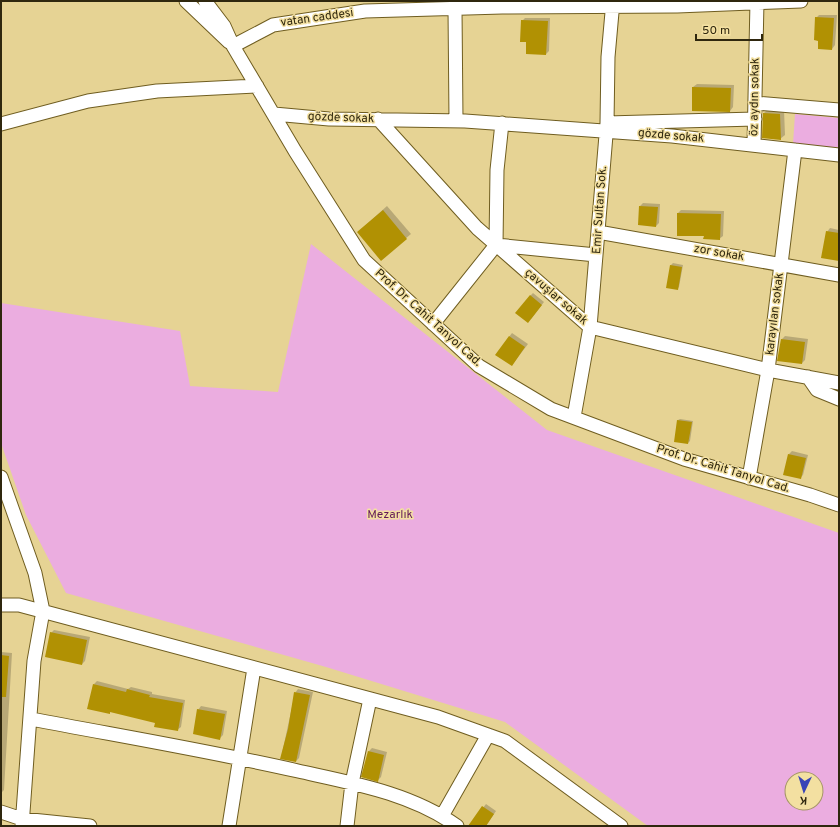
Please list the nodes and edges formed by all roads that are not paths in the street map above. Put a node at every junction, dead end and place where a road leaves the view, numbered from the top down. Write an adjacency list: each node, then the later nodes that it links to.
1 (186, 1): 9 (street)
2 (205, 1): 9 (street)
3 (801, 1): 4 (street, vatan caddesi)
4 (757, 2): 5 (street, vatan caddesi); 11 (street, öz aydın sokak)
5 (613, 3): 6 (street, vatan caddesi); 19 (street, Emir Sultan Sok.)
6 (502, 4): 8 (street, vatan caddesi)
7 (420, 5): 8 (street, vatan caddesi); 9 (street, vatan caddesi)
8 (455, 9): 15 (street)
9 (233, 46): 10 (street, Prof. Dr. Cahit Tanyol Cad.)
10 (257, 86): 13 (street, Prof. Dr. Cahit Tanyol Cad.); 18 (street)
11 (755, 103): 12 (street); 16 (street, öz aydın sokak)
12 (839, 110)
13 (274, 114): 14 (street, gözde sokak); 28 (street, Prof. Dr. Cahit Tanyol Cad.)
14 (378, 119): 15 (street, gözde sokak); 24 (street, çavuşlar sokak)
15 (456, 120): 17 (street, gözde sokak)
16 (755, 120): 19 (street, gözde sokak); 20 (street, öz aydın sokak)
17 (502, 123): 19 (street, gözde sokak); 24 (street)
18 (1, 124)
19 (606, 127): 20 (street, gözde sokak); 23 (street, Emir Sultan Sok.)
20 (754, 145): 21 (street, gözde sokak)
21 (795, 150): 22 (street, gözde sokak); 26 (street, karayılan sokak)
22 (839, 155)
23 (598, 232): 25 (street, Emir Sultan Sok.); 26 (street, zor sokak)
24 (496, 245): 25 (street); 28 (street); 29 (street, çavuşlar sokak)
25 (596, 255): 29 (street, Emir Sultan Sok.)
26 (782, 265): 27 (street, zor sokak); 30 (street, karayılan sokak)
27 (839, 275)
28 (433, 324): 34 (street, Prof. Dr. Cahit Tanyol Cad.)
29 (590, 327): 30 (street, çavuşlar sokak); 34 (street, Emir Sultan Sok.)
30 (768, 370): 31 (street, çavuşlar sokak); 36 (street, karayılan sokak)
31 (808, 377): 32 (street, çavuşlar sokak); 33 (street)
32 (839, 383)
33 (839, 399)
34 (574, 417): 36 (street, Prof. Dr. Cahit Tanyol Cad.)
35 (1, 477): 39 (street)
36 (749, 478): 37 (street, Prof. Dr. Cahit Tanyol Cad.)
37 (839, 505)
38 (1, 605): 39 (street)
39 (43, 611): 40 (street); 42 (street)
40 (254, 668): 41 (street); 44 (street)
41 (370, 699): 43 (street); 45 (street)
42 (31, 719): 44 (street); 49 (street)
43 (488, 735): 47 (street); 48 (street)
44 (239, 758): 45 (street); 51 (street)
45 (352, 783): 47 (street); 52 (street)
46 (1, 812): 49 (street)
47 (442, 816): 53 (street)
48 (605, 821): 54 (street)
49 (22, 822): 50 (street)
50 (90, 826)
51 (229, 826)
52 (347, 826)
53 (457, 826)
54 (621, 826)

